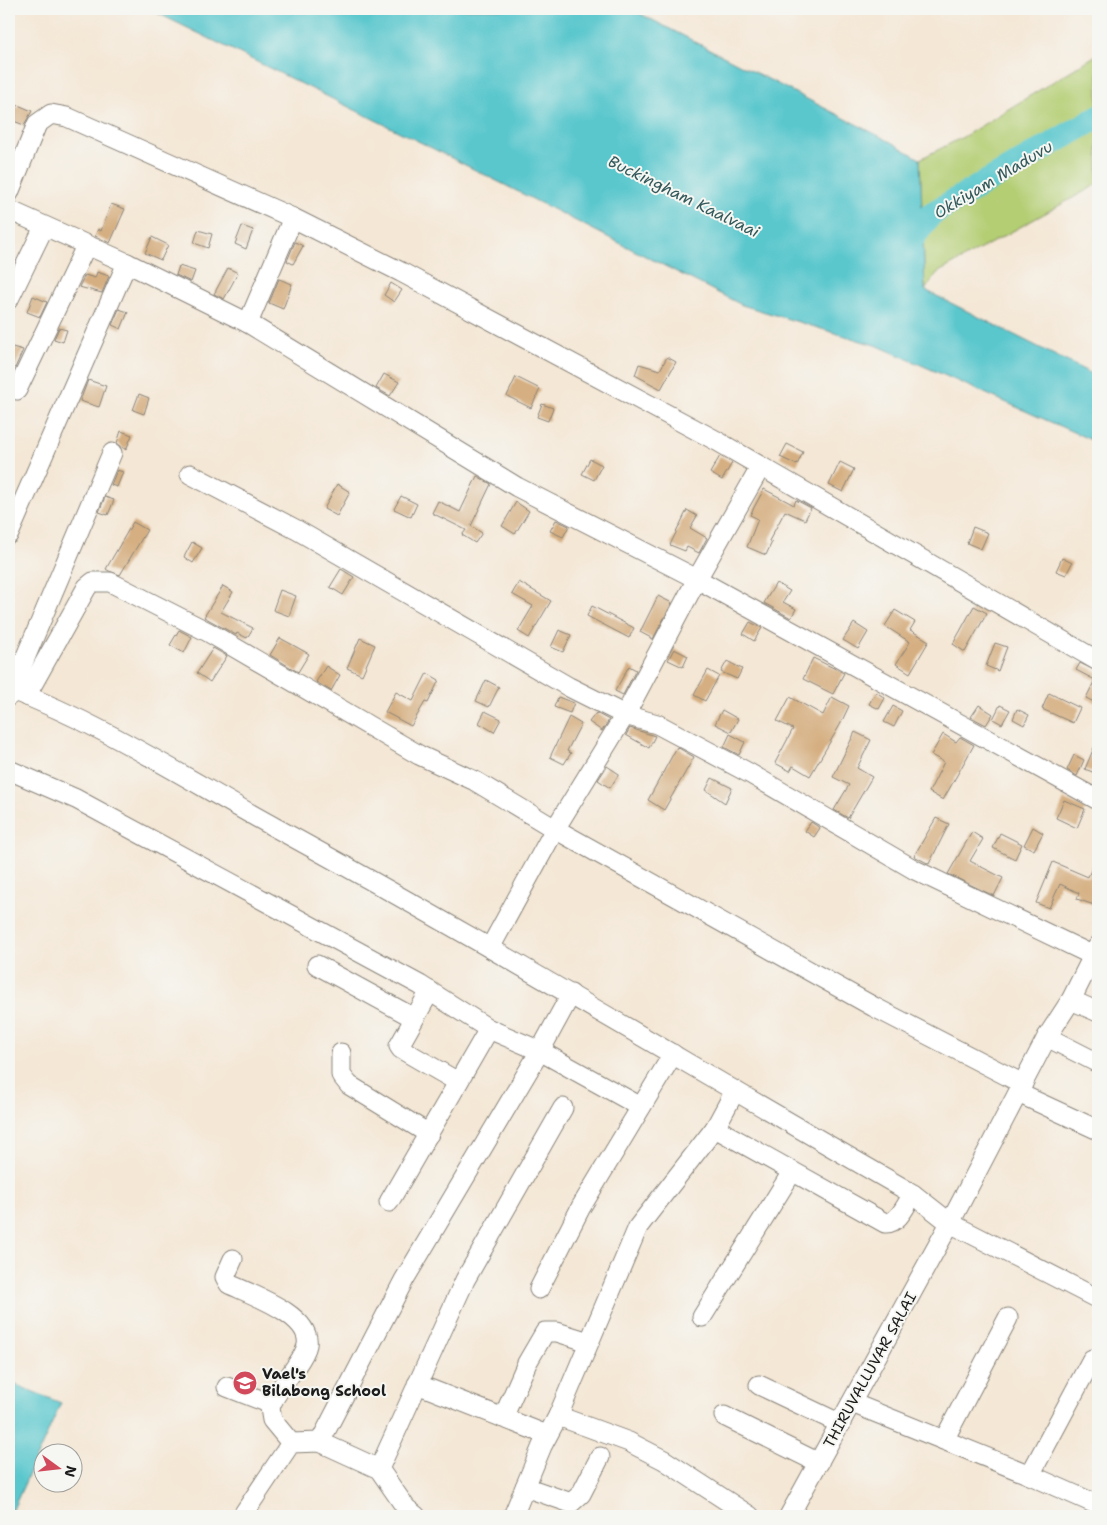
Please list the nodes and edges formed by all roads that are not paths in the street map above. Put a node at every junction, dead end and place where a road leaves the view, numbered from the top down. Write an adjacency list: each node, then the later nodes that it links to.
1 (9, 193): 3 (street)
2 (9, 210): 4 (street)
3 (294, 218): 8 (street); 11 (street)
4 (44, 227): 5 (street); 7 (street)
5 (86, 246): 6 (street); 9 (street)
6 (127, 264): 8 (street); 13 (street)
7 (9, 299)
8 (248, 323): 14 (street)
9 (17, 390)
10 (112, 453): 16 (street)
11 (760, 468): 14 (street); 15 (street)
12 (190, 474): 17 (street)
13 (9, 534)
14 (697, 579): 17 (street); 19 (street)
15 (1098, 660)
16 (14, 693): 20 (street); 21 (street)
17 (625, 715): 20 (street); 22 (street)
18 (9, 770): 24 (street)
19 (1098, 800)
20 (554, 829): 21 (street); 36 (street)
21 (490, 948): 25 (street)
22 (1096, 953): 26 (street, THIRUVALLUVAR SALAI)
23 (318, 964): 28 (street)
24 (430, 991): 28 (street); 29 (street)
25 (570, 994): 31 (street); 33 (street)
26 (1070, 1000): 27 (street); 30 (street, THIRUVALLUVAR SALAI)
27 (1098, 1012)
28 (414, 1018): 35 (street)
29 (489, 1029): 31 (street); 35 (street)
30 (1046, 1037): 34 (street); 36 (street, THIRUVALLUVAR SALAI)
31 (540, 1051): 38 (street); 65 (street)
32 (341, 1053): 42 (street)
33 (673, 1054): 37 (street); 38 (street)
34 (1098, 1064)
35 (458, 1082): 42 (street)
36 (1020, 1088): 41 (street); 46 (street, THIRUVALLUVAR SALAI)
37 (735, 1092): 40 (street); 44 (street)
38 (641, 1107): 48 (street)
39 (563, 1108): 54 (street)
40 (715, 1128): 43 (street); 52 (street)
41 (1098, 1130)
42 (429, 1134): 45 (street)
43 (792, 1172): 44 (street); 50 (street)
44 (913, 1194): 46 (street)
45 (389, 1202)
46 (950, 1223): 49 (street); 57 (street, THIRUVALLUVAR SALAI)
47 (233, 1259): 58 (street)
48 (539, 1289)
49 (1098, 1298)
50 (702, 1316)
51 (1008, 1318): 64 (street)
52 (589, 1342): 59 (street); 61 (street)
53 (1092, 1360): 70 (street)
54 (417, 1384): 61 (street); 69 (street)
55 (759, 1385): 62 (street)
56 (227, 1387): 58 (street)
57 (852, 1403): 62 (street, THIRUVALLUVAR SALAI); 64 (street)
58 (271, 1404): 66 (street)
59 (558, 1416): 63 (street); 76 (street)
60 (724, 1416): 68 (street)
61 (503, 1418): 63 (street)
62 (841, 1424): 68 (street, THIRUVALLUVAR SALAI)
63 (547, 1435): 71 (street)
64 (944, 1440): 70 (street)
65 (320, 1442): 66 (street); 69 (street)
66 (291, 1443): 73 (street)
67 (600, 1457): 71 (street)
68 (819, 1463): 77 (street, THIRUVALLUVAR SALAI)
69 (379, 1469): 74 (street)
70 (1030, 1475): 72 (street)
71 (525, 1488): 75 (street)
72 (1098, 1505)
73 (248, 1514)
74 (416, 1516)
75 (513, 1516)
76 (750, 1516)
77 (789, 1516)

